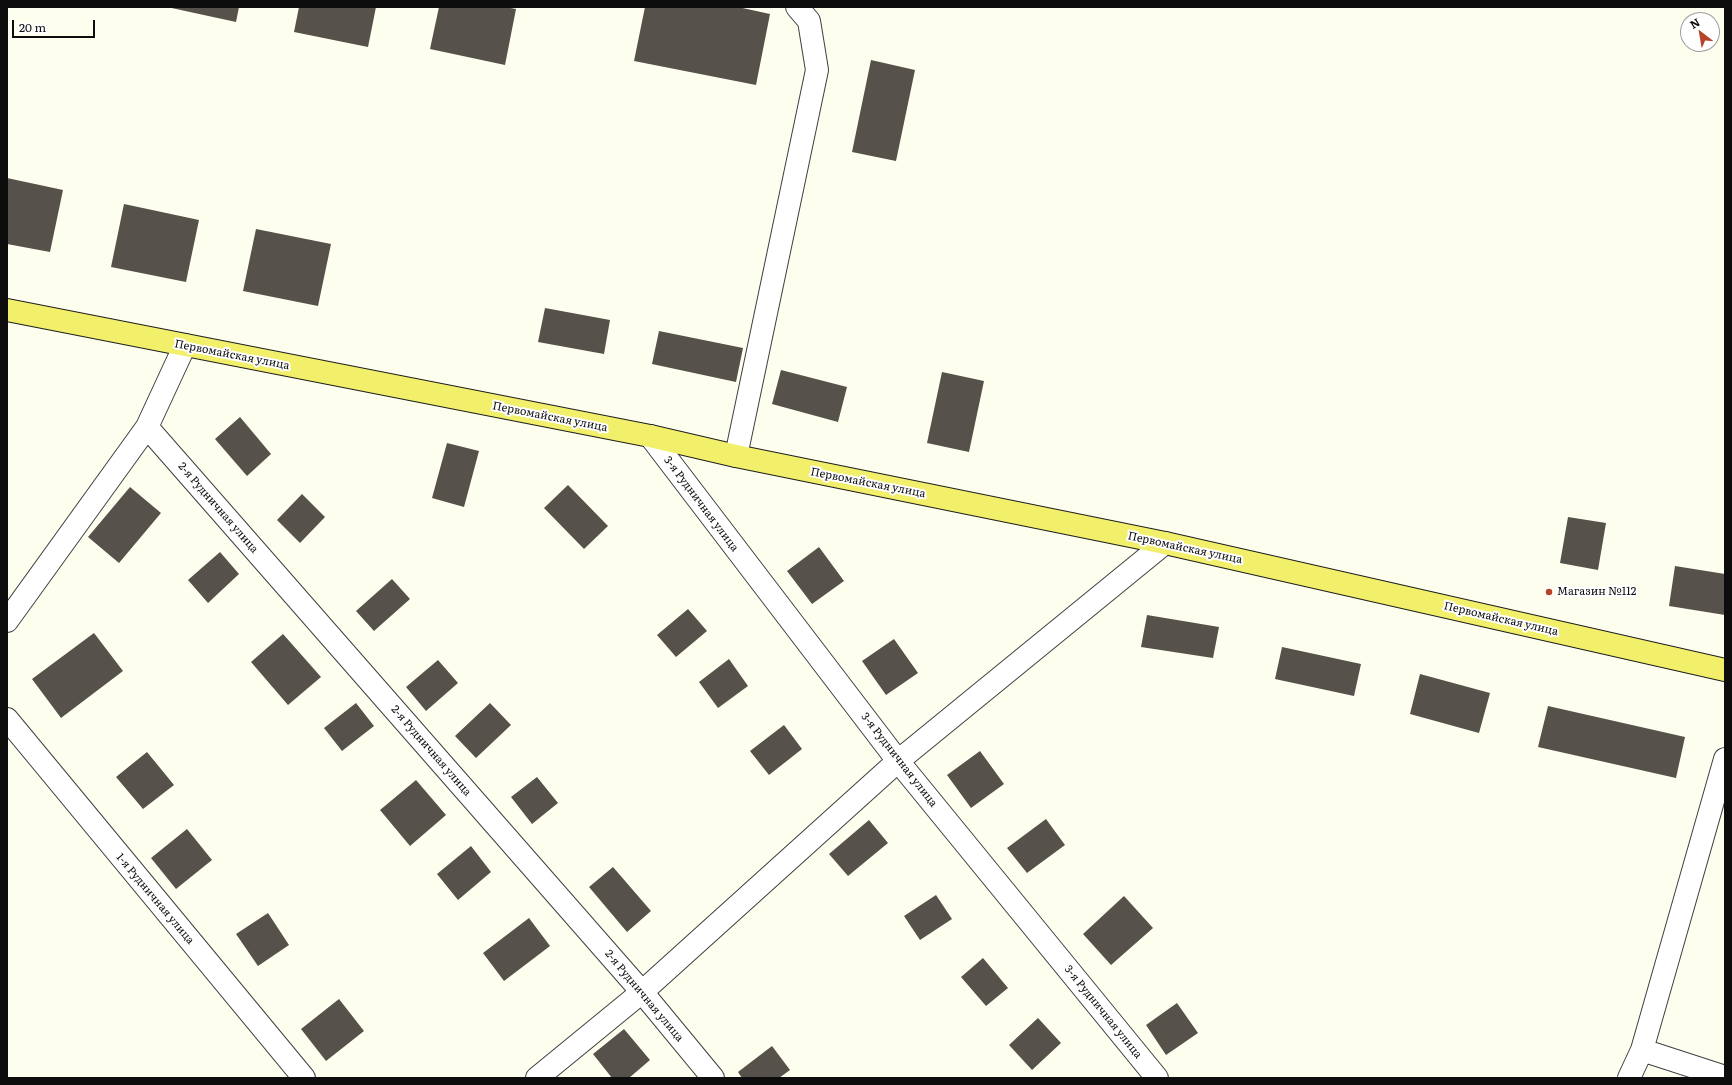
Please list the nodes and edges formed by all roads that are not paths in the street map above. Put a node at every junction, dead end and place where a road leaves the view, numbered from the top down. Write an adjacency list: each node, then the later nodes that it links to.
1 (797, 7): 6 (street)
2 (7, 310): 3 (main road, Первомайская улица)
3 (185, 345): 4 (street); 5 (main road, Первомайская улица)
4 (147, 427): 8 (street); 13 (street, 2-я Рудничная улица)
5 (650, 436): 6 (main road, Первомайская улица); 12 (street, 3-я Рудничная улица)
6 (736, 456): 7 (main road, Первомайская улица)
7 (1165, 543): 9 (main road, Первомайская улица); 12 (street)
8 (7, 621)
9 (1725, 670)
10 (7, 719): 16 (street, 1-я Рудничная улица)
11 (1725, 759): 14 (street)
12 (898, 761): 13 (street); 19 (street, 3-я Рудничная улица)
13 (642, 992): 17 (street); 18 (street, 2-я Рудничная улица)
14 (1642, 1050): 15 (street); 20 (street)
15 (1725, 1077)
16 (304, 1078)
17 (537, 1078)
18 (712, 1078)
19 (1157, 1078)
20 (1629, 1078)

